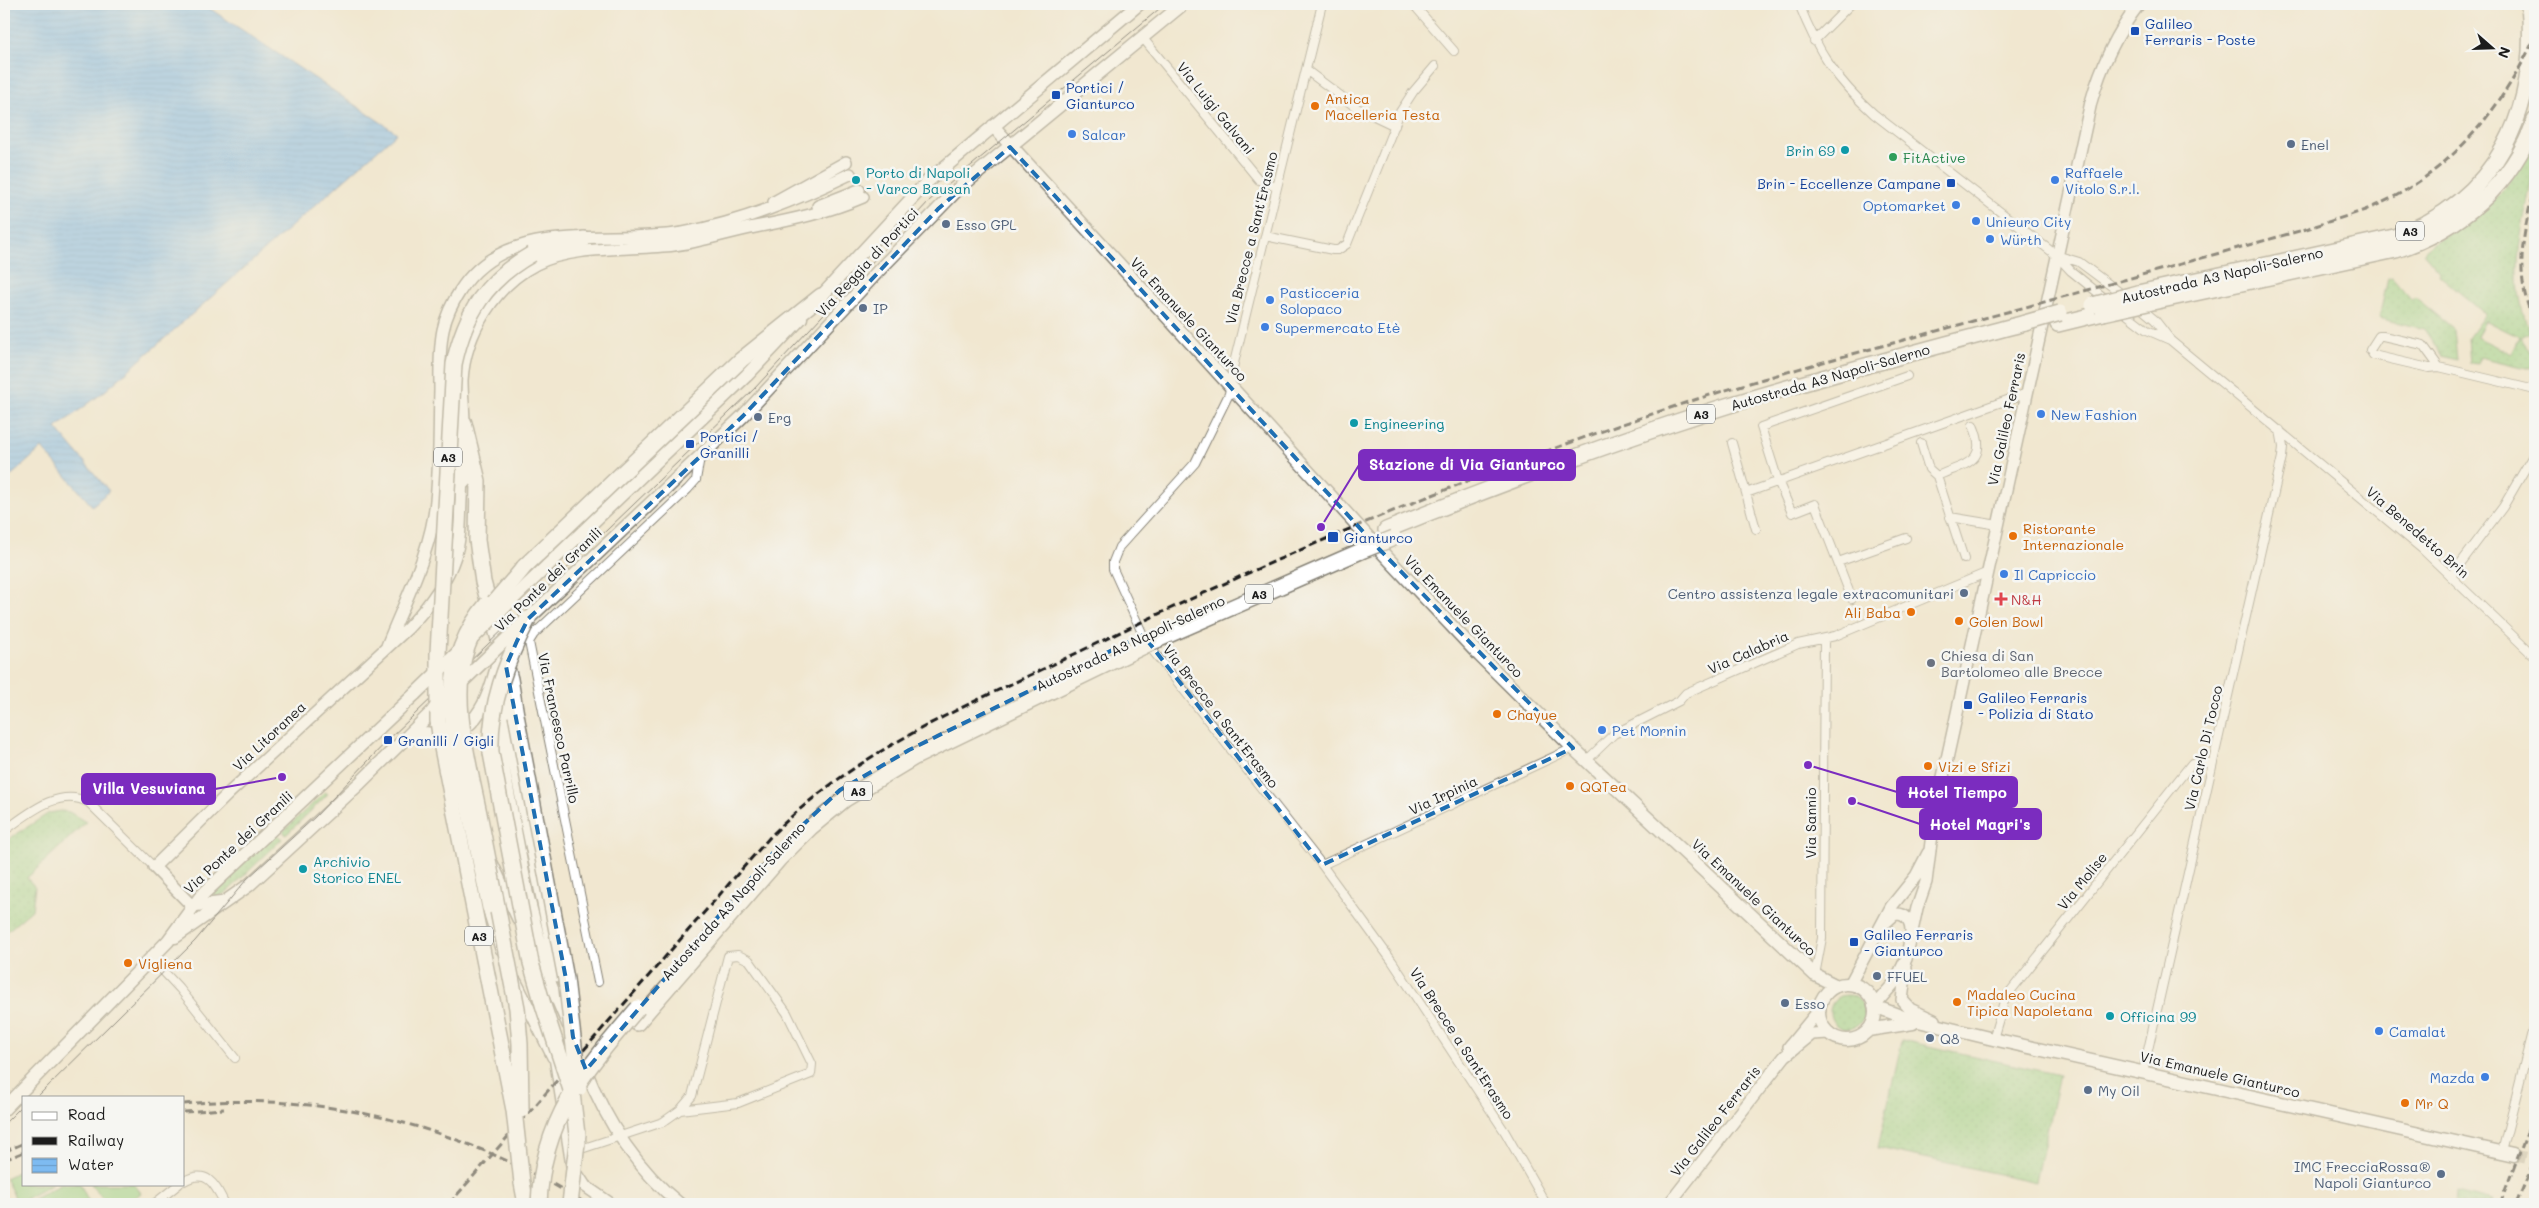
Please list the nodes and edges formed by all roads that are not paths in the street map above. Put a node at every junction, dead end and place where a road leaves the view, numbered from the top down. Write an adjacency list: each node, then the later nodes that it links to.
1 (1139, 4): 15 (main road, Via Reggia di Portici)
2 (1183, 4): 9 (main road, Via Reggia di Portici)
3 (1413, 4): 11 (street)
4 (1799, 4): 10 (street)
5 (1851, 4): 10 (street)
6 (2139, 4): 27 (main road, Via Galileo Ferraris)
7 (2529, 4): 29 (highway, Autostrada A3 Napoli-Salerno / A3)
8 (1322, 5): 13 (street, Via Brecce a Sant'Erasmo)
9 (1142, 37): 17 (main road, Via Reggia di Portici); 20 (street, Via Luigi Galvani)
10 (1814, 41): 27 (street)
11 (1454, 51)
12 (1435, 66): 16 (street)
13 (1306, 70): 16 (street); 20 (street, Via Brecce a Sant'Erasmo)
14 (2535, 120): 29 (highway, Autostrada A3 Napoli-Salerno / A3)
15 (992, 126): 17 (main road, Via Emanuele Gianturco); 28 (main road, Via Reggia di Portici)
16 (1394, 126): 25 (street)
17 (1010, 147): 33 (main road, Via Emanuele Gianturco); 43 (main road, Via Reggia di Portici)
18 (846, 162): 23 (main road)
19 (850, 174): 21 (main road)
20 (1276, 187): 25 (street, Via Brecce a Sant'Erasmo)
21 (816, 191): 22 (main road); 23 (main road)
22 (818, 206): 24 (main road); 24 (main road)
23 (751, 215): 26 (main road, A3)
24 (755, 227): 36 (main road, A3)
25 (1265, 236): 33 (street, Via Brecce a Sant'Erasmo)
26 (584, 239): 45 (main road); 67 (highway, A3, bridge)
27 (2056, 255): 30 (street); 30 (street); 35 (main road, Via Galileo Ferraris)
28 (821, 296): 39 (main road, Via Reggia di Portici); 57 (highway, A3)
29 (2143, 298): 93 (highway, Autostrada A3 Napoli-Salerno / A3, bridge)
30 (2170, 340): 38 (street, Via Benedetto Brin)
31 (2439, 367): 31 (street); 34 (street)
32 (1907, 376): 47 (street)
33 (1230, 386): 72 (main road, Via Emanuele Gianturco); 77 (street, Via Brecce a Sant'Erasmo)
34 (2535, 390)
35 (2026, 393): 47 (street); 51 (main road, Via Galileo Ferraris)
36 (464, 423): 46 (highway, A3); 48 (main road, Via Litoranea)
37 (1973, 425): 44 (street)
38 (2280, 430): 59 (street, Via Benedetto Brin); 74 (street, Via Carlo Di Tocco)
39 (681, 438): 80 (main road, Via Ponte dei Granili, bridge)
40 (1732, 443): 49 (street)
41 (1921, 443): 44 (street)
42 (2535, 452): 59 (street)
43 (700, 457): 61 (main road, Via Ponte dei Granili); 87 (street, Via Francesco Parrillo)
44 (1937, 476): 50 (street)
45 (438, 481): 52 (main road); 63 (main road)
46 (478, 481): 48 (highway); 64 (highway, A3)
47 (1778, 481): 49 (street); 56 (street)
48 (462, 482): 52 (main road, Via Litoranea)
49 (1746, 493): 53 (street)
50 (1950, 517): 51 (street); 55 (street)
51 (1998, 525): 58 (main road, Via Galileo Ferraris)
52 (460, 526): 63 (main road, Via Litoranea)
53 (1756, 529)
54 (1906, 538): 56 (street)
55 (1964, 559)
56 (1838, 562): 60 (street)
57 (524, 567): 69 (main road, bridge); 111 (highway, A3, bridge)
58 (1988, 572): 62 (street, Via Calabria); 76 (main road, Via Galileo Ferraris)
59 (2451, 576): 65 (street, Via Benedetto Brin)
60 (1852, 599)
61 (528, 619): 68 (highway, A3, bridge); 71 (main road, Via Ponte dei Granili, bridge)
62 (1824, 640): 73 (street, Via Calabria); 86 (street, Via Sannio)
63 (386, 650): 78 (main road, Via Litoranea)
64 (501, 650): 66 (highway, A3); 70 (main road)
65 (2535, 657)
66 (510, 679): 94 (main road); 108 (highway, A3, bridge)
67 (437, 690): 69 (main road, bridge); 111 (highway, A3, bridge)
68 (496, 698): 94 (main road, bridge); 108 (highway, A3, bridge)
69 (449, 717): 103 (main road, bridge)
70 (444, 735): 71 (main road); 103 (main road)
71 (408, 736): 79 (main road, Via Ponte dei Granili)
72 (1573, 748): 73 (main road, Via Emanuele Gianturco); 77 (street, Via Irpinia)
73 (1586, 760): 86 (main road, Via Emanuele Gianturco)
74 (2212, 763): 100 (street, Via Molise); 104 (street, Via Carlo Di Tocco)
75 (4, 831): 78 (street)
76 (1930, 850): 81 (main road, Via Galileo Ferraris); 82 (main road, Via Galileo Ferraris)
77 (1322, 866): 121 (street, Via Brecce a Sant'Erasmo)
78 (154, 867): 80 (main road)
79 (227, 902): 80 (main road); 83 (main road, Via Ponte dei Granili)
80 (192, 906): 83 (main road, Via Ponte dei Granili)
81 (1880, 931): 82 (main road); 88 (main road, Via Galileo Ferraris)
82 (1911, 935): 85 (main road, Via Galileo Ferraris)
83 (170, 940): 84 (main road)
84 (151, 958): 102 (street); 105 (main road)
85 (1906, 959): 91 (main road, Via Galileo Ferraris); 97 (main road)
86 (1815, 975): 89 (main road, Via Emanuele Gianturco); 90 (main road, Via Emanuele Gianturco)
87 (598, 982)
88 (1850, 984): 89 (main road); 91 (main road)
89 (1837, 986): 90 (main road)
90 (1824, 997): 92 (main road)
91 (1874, 1006): 96 (main road, Via Emanuele Gianturco); 98 (main road)
92 (1820, 1009): 99 (main road); 101 (main road, Via Galileo Ferraris)
93 (638, 1015): 116 (highway, Autostrada A3 Napoli-Salerno / A3, bridge); 117 (highway, Autostrada A3 Napoli-Salerno / A3)
94 (565, 1017): 107 (main road)
95 (2535, 1021): 109 (street)
96 (1921, 1022): 97 (main road, Via Emanuele Gianturco); 98 (main road, Via Emanuele Gianturco)
97 (1954, 1028): 100 (main road, Via Emanuele Gianturco)
98 (1868, 1030): 99 (main road)
99 (1829, 1033): 101 (main road, Via Galileo Ferraris)
100 (1993, 1039): 104 (main road, Via Emanuele Gianturco)
101 (1785, 1056): 122 (main road, Via Galileo Ferraris)
102 (235, 1058)
103 (556, 1063): 108 (main road)
104 (2143, 1072): 109 (main road, Via Emanuele Gianturco)
105 (4, 1109)
106 (680, 1110): 106 (street); 107 (street)
107 (620, 1138): 108 (street); 120 (main road)
108 (574, 1148): 118 (highway, A3, bridge); 119 (main road)
109 (2508, 1154)
110 (185, 1180): 114 (street)
111 (522, 1183): 115 (highway, A3)
112 (176, 1186): 113 (street)
113 (154, 1204)
114 (225, 1204)
115 (526, 1204)
116 (538, 1204)
117 (546, 1204)
118 (570, 1204)
119 (611, 1204)
120 (680, 1204)
121 (1546, 1204)
122 (1669, 1204)

